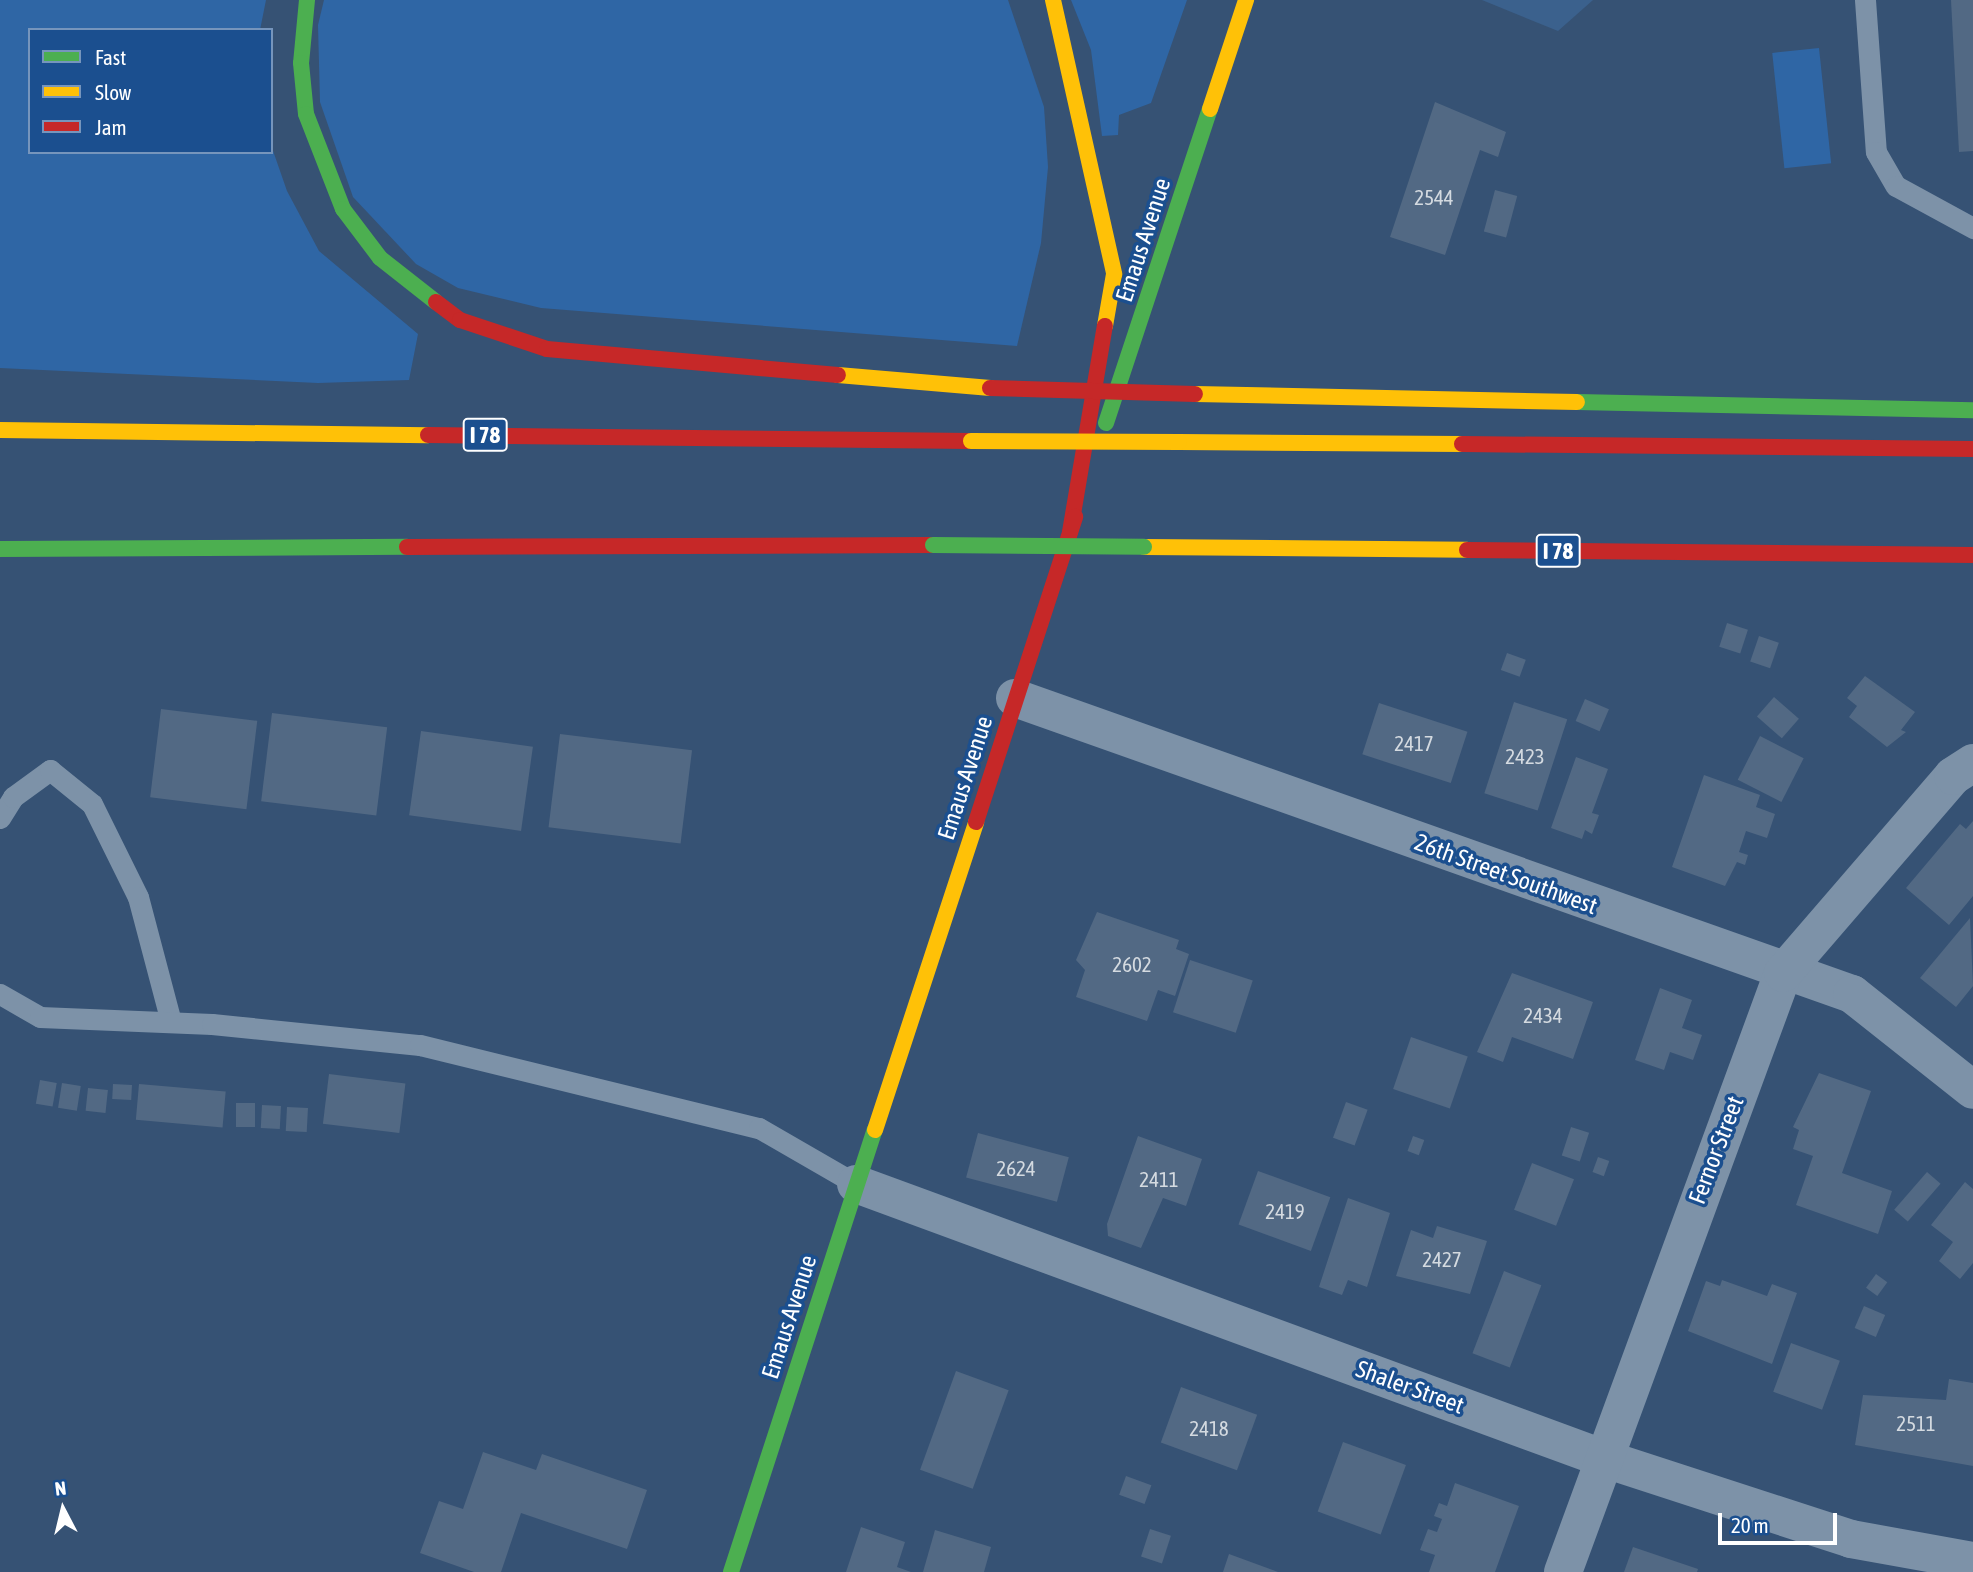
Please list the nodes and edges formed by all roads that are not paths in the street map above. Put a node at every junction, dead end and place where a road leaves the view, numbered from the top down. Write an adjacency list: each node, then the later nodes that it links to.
1 (307, 0): 6 (main road, bridge)
2 (1053, 0): 9 (main road)
3 (1246, 0): 9 (main road, Emaus Avenue)
4 (1865, 0): 5 (lane)
5 (1973, 228)
6 (1973, 410)
7 (0, 430): 8 (main road, I 78, bridge)
8 (1973, 449)
9 (1070, 532): 12 (main road, Emaus Avenue)
10 (0, 549): 11 (main road, I 78, bridge)
11 (1973, 555)
12 (1015, 698): 15 (street, 26th Street Southwest); 19 (main road, Emaus Avenue)
13 (1963, 770): 15 (street, Fernor Street)
14 (0, 818): 17 (lane)
15 (1783, 973): 18 (street, 26th Street Southwest); 20 (street, Fernor Street)
16 (0, 994): 17 (lane)
17 (171, 1022): 19 (lane)
18 (1973, 1090)
19 (856, 1184): 20 (street, Shaler Street); 22 (main road, Emaus Avenue)
20 (1605, 1459): 21 (street, Shaler Street); 23 (street, Fernor Street)
21 (1973, 1561)
22 (731, 1572)
23 (1563, 1572)

